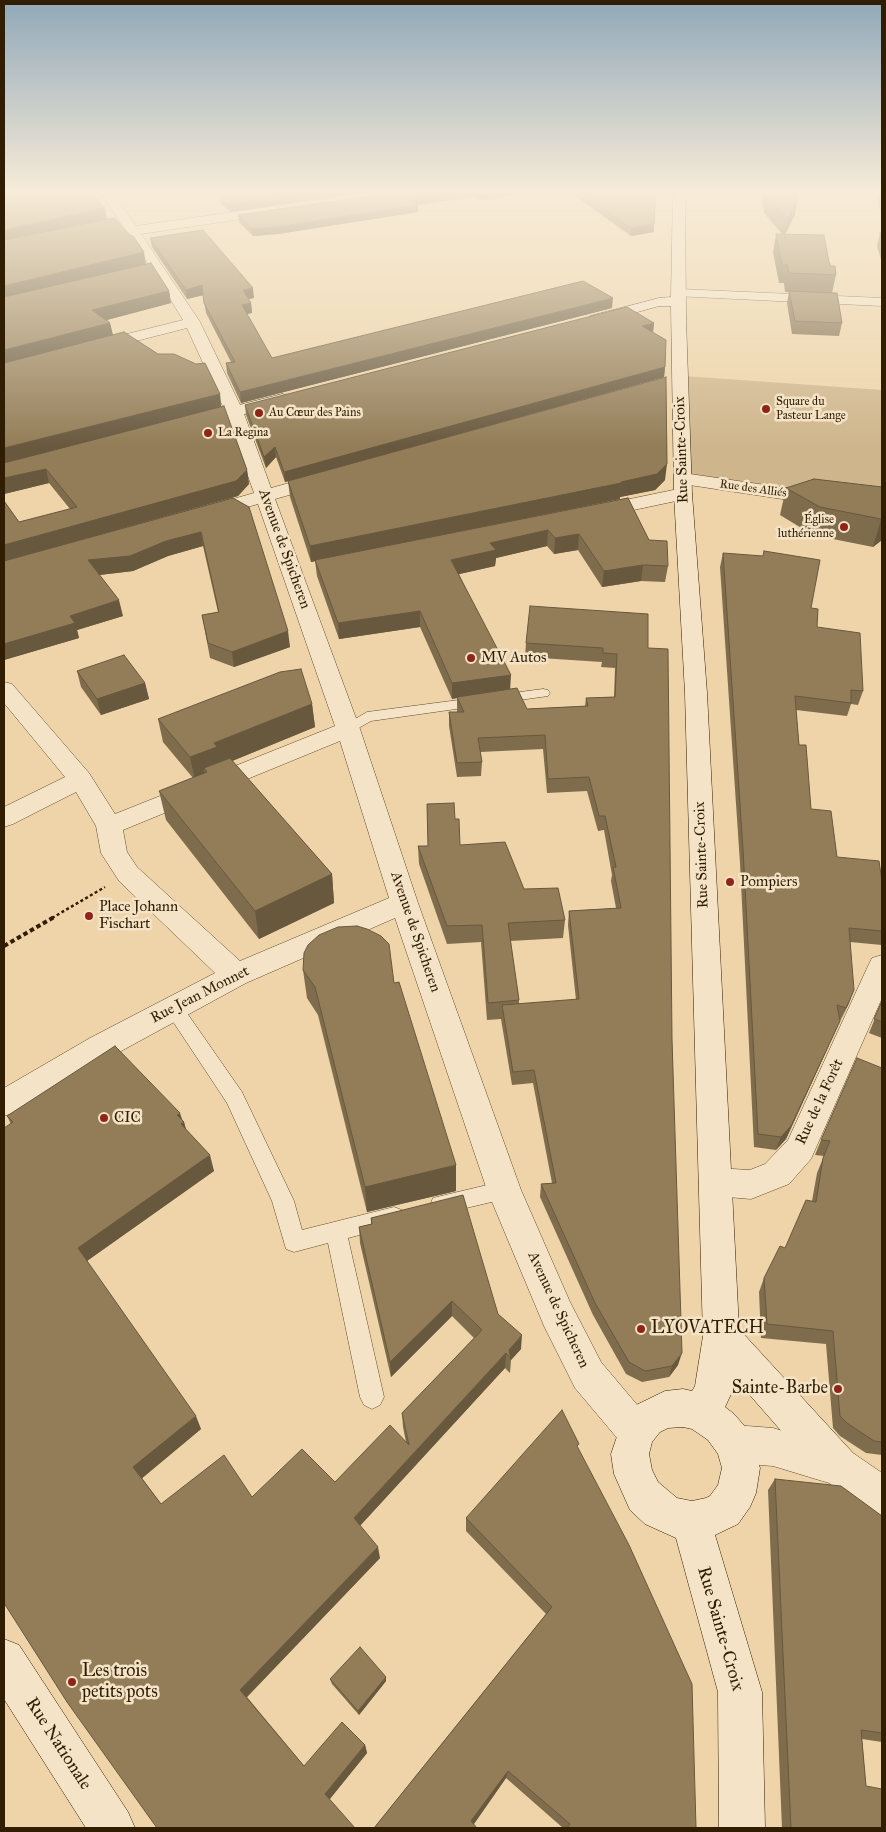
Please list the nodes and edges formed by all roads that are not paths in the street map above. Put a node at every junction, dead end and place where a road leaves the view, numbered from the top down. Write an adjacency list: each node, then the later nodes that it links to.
1 (163, 276): 5 (street, Avenue de Spicheren)
2 (679, 276): 3 (street, Rue Sainte-Croix)
3 (679, 297): 4 (street); 6 (street); 8 (street, Rue Sainte-Croix)
4 (882, 302)
5 (192, 322): 7 (street); 11 (street, Avenue de Spicheren)
6 (582, 322)
7 (79, 351)
8 (680, 380): 9 (street); 14 (street, Rue Sainte-Croix)
9 (661, 385)
10 (302, 394): 11 (street)
11 (234, 411): 12 (street); 15 (street, Avenue de Spicheren)
12 (177, 426)
13 (340, 475): 15 (street)
14 (683, 487): 16 (street, Rue des Alliés); 17 (street, Rue des Alliés); 30 (street, Rue Sainte-Croix)
15 (265, 496): 18 (street); 21 (street, Avenue de Spicheren)
16 (882, 508)
17 (576, 516)
18 (190, 517)
19 (4, 688): 22 (street)
20 (543, 693): 21 (lane)
21 (348, 729): 24 (street); 25 (street, Avenue de Spicheren)
22 (80, 779): 23 (street); 24 (street)
23 (4, 818)
24 (109, 826): 27 (street)
25 (404, 903): 27 (street, Rue Jean Monnet); 31 (street, Avenue de Spicheren)
26 (882, 966): 30 (street, Rue de la Forêt)
27 (236, 975): 28 (street, Rue Jean Monnet)
28 (173, 1008): 29 (street, Rue Jean Monnet); 32 (lane)
29 (4, 1103)
30 (715, 1182): 33 (street, Rue Sainte-Croix)
31 (504, 1190): 32 (lane); 36 (street, Avenue de Spicheren)
32 (336, 1231): 34 (lane)
33 (721, 1336): 35 (street, Rue Sainte-Croix); 38 (street)
34 (372, 1397)
35 (700, 1412): 36 (street); 37 (street)
36 (636, 1432): 40 (street)
37 (734, 1444): 38 (street); 40 (street)
38 (839, 1467): 39 (street)
39 (882, 1496)
40 (692, 1521): 43 (street, Rue Sainte-Croix)
41 (4, 1660): 42 (street, Rue Nationale)
42 (100, 1823)
43 (742, 1828)

